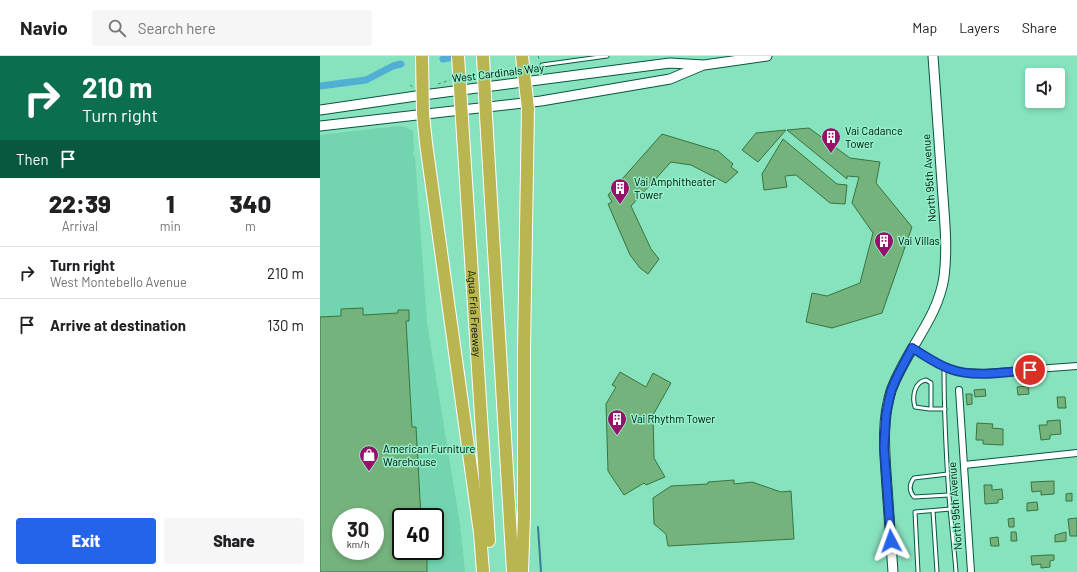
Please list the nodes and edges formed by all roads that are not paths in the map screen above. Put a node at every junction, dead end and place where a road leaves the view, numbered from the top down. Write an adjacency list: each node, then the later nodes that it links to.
1 (422, 56): 11 (highway)
2 (458, 56): 29 (highway, Agua Fria Freeway, bridge)
3 (483, 56): 30 (highway, Agua Fria Freeway, bridge)
4 (522, 56): 10 (highway)
5 (607, 56): 8 (lane)
6 (767, 56): 9 (main road, West Cardinals Way)
7 (933, 56): 16 (main road, North 95th Avenue)
8 (542, 65)
9 (704, 65): 10 (main road, West Cardinals Way); 12 (main road, West Cardinals Way)
10 (526, 82): 11 (main road, West Cardinals Way); 12 (highway)
11 (422, 95): 13 (main road, West Cardinals Way); 14 (highway)
12 (527, 101): 14 (main road); 31 (highway)
13 (320, 110)
14 (423, 114): 15 (main road); 28 (highway)
15 (320, 126)
16 (912, 348): 18 (street); 32 (main road, North 95th Avenue)
17 (1077, 366): 18 (street)
18 (944, 367): 21 (lane)
19 (959, 390): 23 (street, North 95th Avenue)
20 (931, 409): 20 (lane); 21 (lane)
21 (945, 409): 24 (lane)
22 (1077, 453): 23 (street)
23 (964, 465): 36 (street, North 95th Avenue)
24 (948, 474): 25 (lane); 25 (lane)
25 (949, 494): 26 (lane)
26 (951, 509): 27 (lane); 35 (lane)
27 (933, 510): 33 (lane); 34 (lane)
28 (483, 572)
29 (490, 572)
30 (513, 572)
31 (522, 572)
32 (893, 572)
33 (918, 572)
34 (937, 572)
35 (956, 572)
36 (971, 572)

